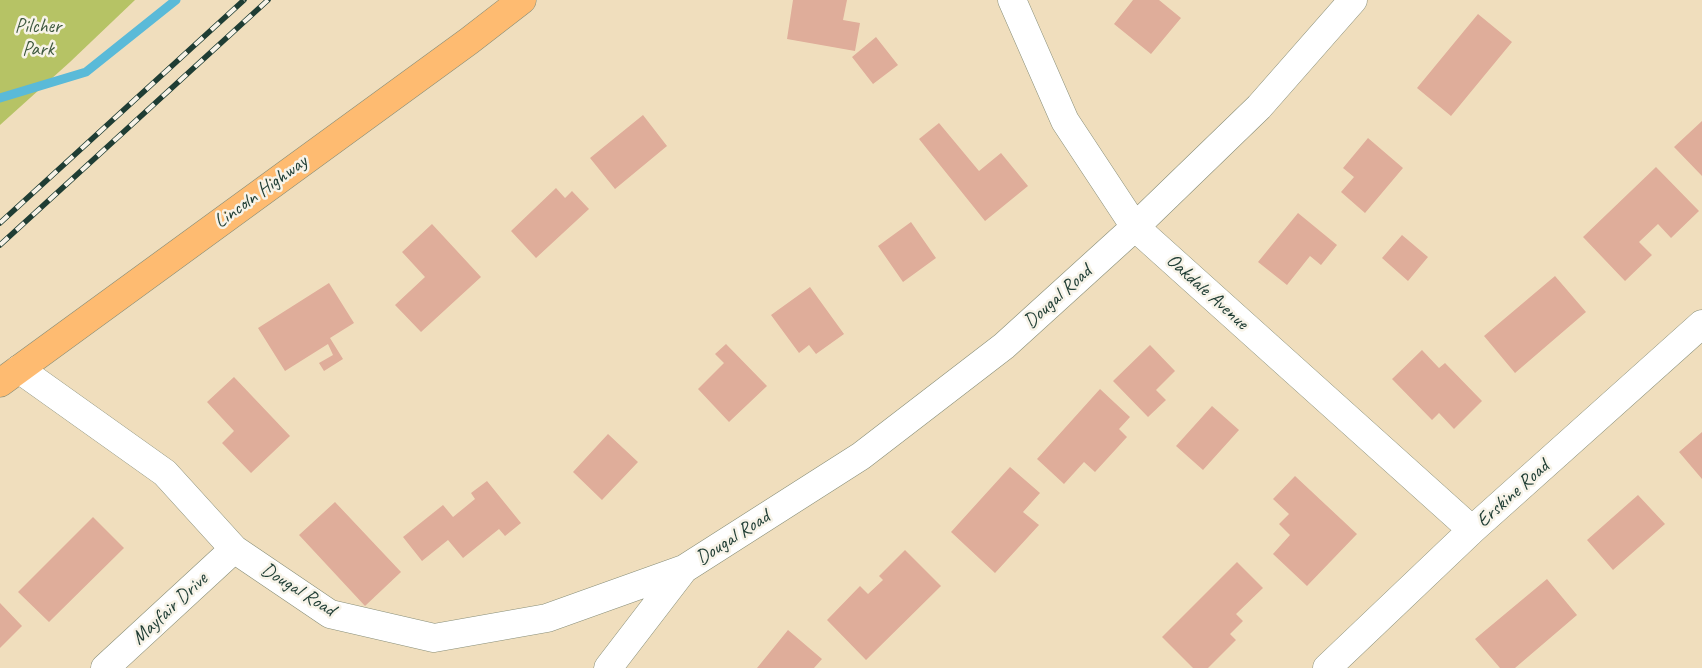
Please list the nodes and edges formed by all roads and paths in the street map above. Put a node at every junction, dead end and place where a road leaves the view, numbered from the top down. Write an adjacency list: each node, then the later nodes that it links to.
1 (522, 0): 6 (main road, Lincoln Highway)
2 (1012, 0): 4 (street, Oakdale Avenue)
3 (1353, 0): 4 (street, Dougal Road)
4 (1135, 227): 7 (street, Oakdale Avenue); 9 (street, Dougal Road)
5 (1702, 324): 7 (street, Erskine Road)
6 (10, 376): 8 (street, Dougal Road)
7 (1472, 530): 12 (street, Erskine Road)
8 (234, 549): 9 (street, Dougal Road); 10 (street, Mayfair Drive)
9 (684, 569): 11 (street)
10 (105, 668)
11 (608, 668)
12 (1327, 668)

